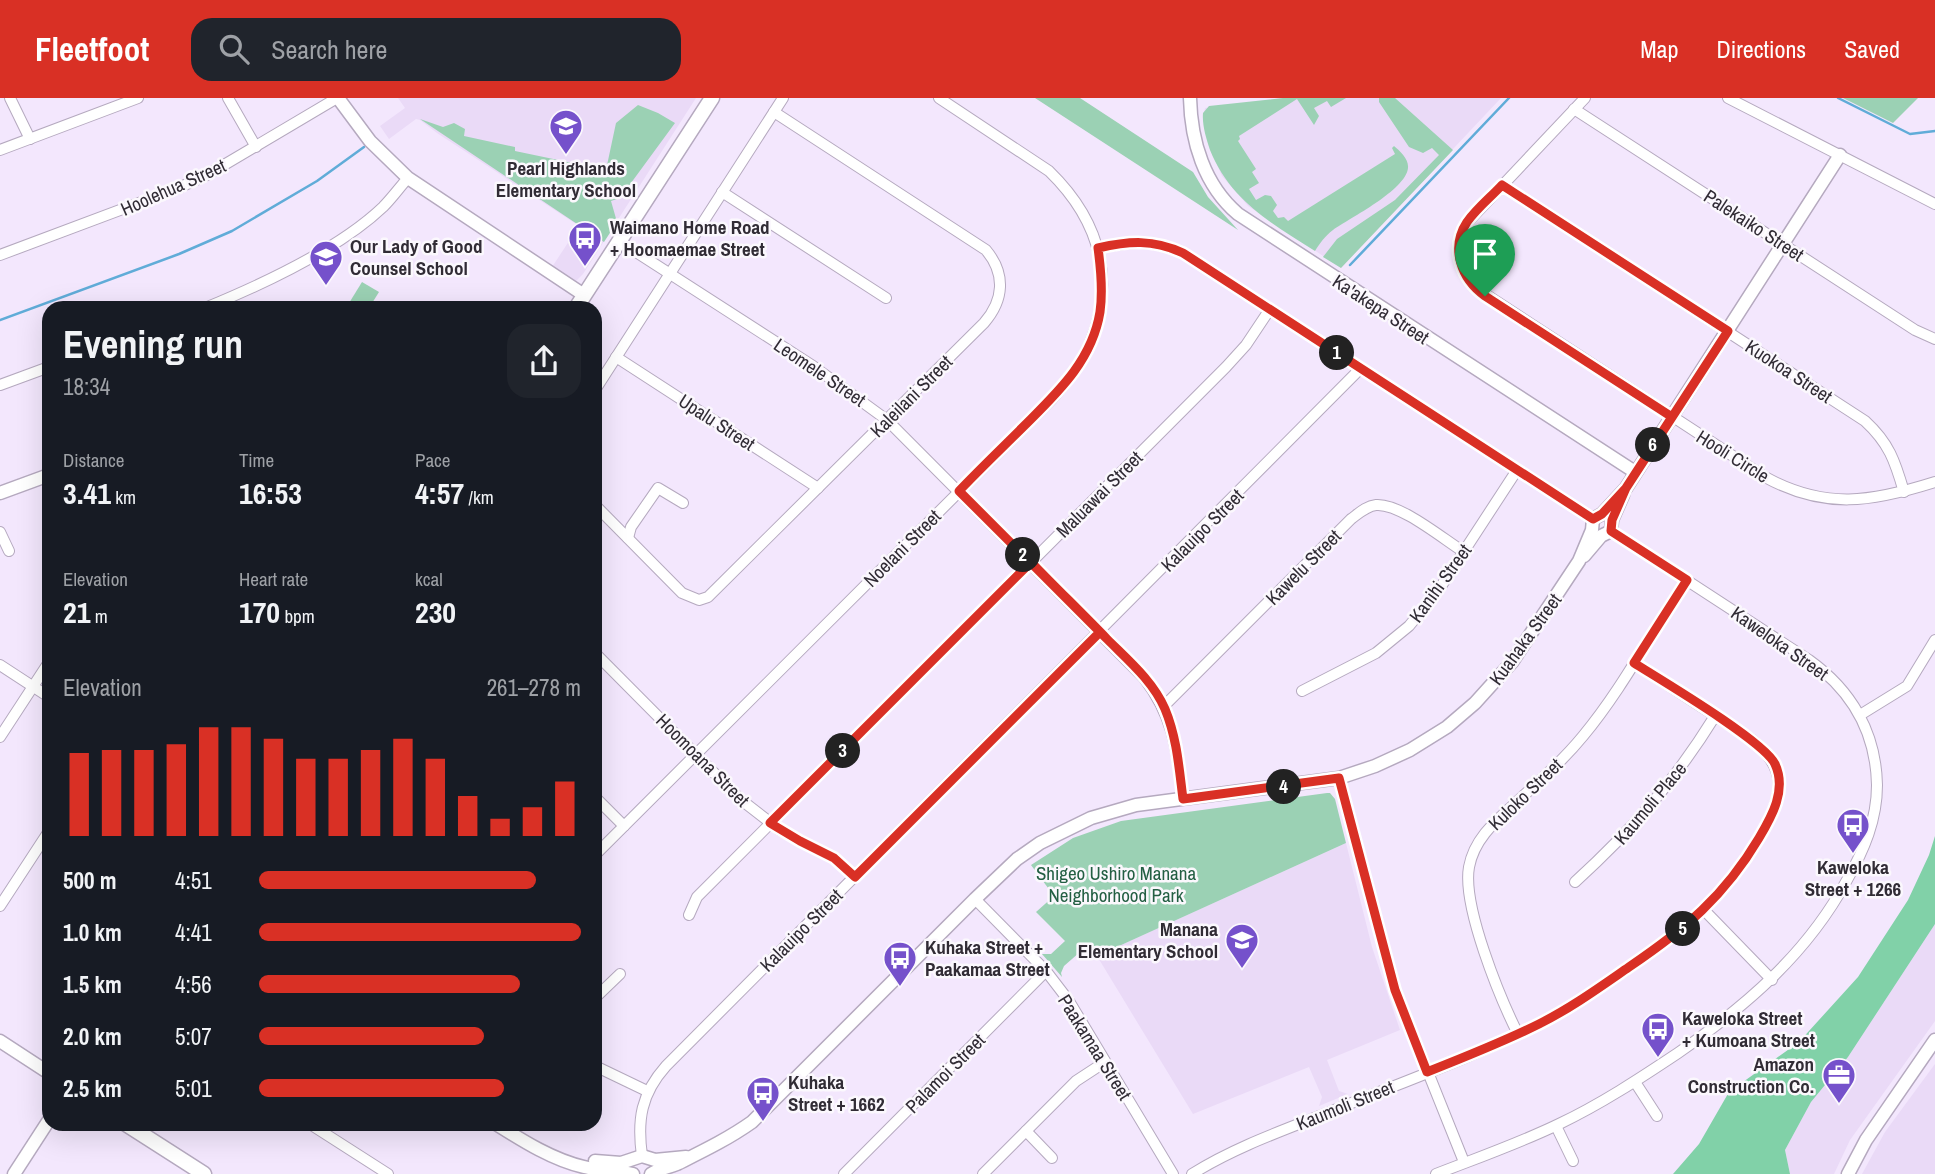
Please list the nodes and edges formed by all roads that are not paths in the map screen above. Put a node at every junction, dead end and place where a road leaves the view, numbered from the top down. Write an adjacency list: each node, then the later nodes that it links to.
1 (10, 98): 14 (street)
2 (138, 98): 11 (street)
3 (228, 98): 15 (street)
4 (337, 98): 15 (street, Hoolehua Street); 18 (street)
5 (712, 98): 22 (main road)
6 (783, 98): 13 (street)
7 (939, 98): 24 (street, Noelani Street)
8 (1190, 98): 42 (street, Ka'akepa Street)
9 (1585, 98): 12 (street, Hooli Circle)
10 (1728, 98): 17 (street)
11 (121, 101): 14 (street)
12 (1574, 109): 19 (street, Hooli Circle); 23 (street, Palekaiko Street)
13 (774, 112): 20 (street); 40 (street, Kaleilani Street)
14 (30, 139): 16 (street)
15 (256, 147): 25 (street, Hoolehua Street)
16 (0, 150)
17 (1840, 155): 21 (street); 23 (street, Kuahaka Street)
18 (408, 178): 27 (street); 29 (street)
19 (1502, 185): 32 (street, Kuokoa Street); 39 (street, Hooli Circle)
20 (722, 192): 26 (street); 28 (street)
21 (1935, 204)
22 (619, 241): 26 (street, Leomele Street); 27 (main road)
23 (1784, 245): 32 (street, Kuahaka Street); 33 (street, Palekaiko Street)
24 (1098, 248): 31 (street, Kaweloka Street); 46 (street, Noelani Street)
25 (0, 255)
26 (669, 273): 34 (street); 40 (street, Leomele Street)
27 (584, 295): 30 (main road)
28 (886, 298)
29 (220, 301)
30 (580, 301)
31 (1270, 309): 35 (street, Kaweloka Street); 56 (street, Maluawai Street)
32 (1728, 331): 39 (street, Kuahaka Street); 47 (street, Kuokoa Street)
33 (1935, 339)
34 (616, 357): 37 (street); 45 (street, Upalu Street)
35 (1361, 368): 41 (street, Kaweloka Street); 58 (street, Kalauipo Street)
36 (42, 370): 38 (street)
37 (602, 379)
38 (0, 385)
39 (1672, 417): 42 (street, Kuahaka Street); 47 (street, Hooli Circle)
40 (887, 420): 45 (street, Kaleilani Street); 46 (street, Leomele Street)
41 (1517, 470): 51 (street, Kaweloka Street); 55 (street, Kanihi Street)
42 (1635, 472): 51 (street, Kuahaka Street)
43 (42, 478): 48 (street)
44 (1935, 482): 47 (street, Hooli Circle)
45 (818, 488): 53 (street, Kaleilani Street)
46 (959, 491): 56 (street, Leomele Street); 71 (street, Noelani Street)
47 (1904, 492)
48 (0, 493)
49 (683, 503): 53 (street)
50 (602, 512): 53 (street, Kaleilani Street)
51 (1602, 525): 57 (street, Kaweloka Street); 72 (street, Kuahaka Street)
52 (0, 532): 54 (street)
53 (628, 538)
54 (9, 551)
55 (1464, 552): 65 (street, Kanihi Street); 67 (street, Kawelu Street)
56 (1031, 562): 58 (street, Leomele Street); 75 (street, Maluawai Street)
57 (1687, 580): 61 (street, Kuloko Street); 68 (street, Kaweloka Street)
58 (1100, 632): 67 (street, Leomele Street); 79 (street, Kalauipo Street)
59 (1935, 640): 68 (street)
60 (602, 660): 71 (street, Hoomoana Street)
61 (1634, 663): 69 (street, Kaumoli Street); 89 (street, Kuloko Street)
62 (0, 665): 64 (street)
63 (42, 673): 64 (street)
64 (33, 687): 66 (street); 70 (street)
65 (1302, 691)
66 (42, 693)
67 (1164, 706): 73 (street, Leomele Street)
68 (1860, 715): 87 (street, Kaweloka Street)
69 (1715, 716): 80 (street, Kaumoli Place); 83 (street, Kaumoli Street)
70 (0, 737)
71 (696, 754): 75 (street, Hoomoana Street); 76 (street, Noelani Street)
72 (1339, 778): 73 (street, Kuahaka Street); 95 (street)
73 (1183, 799): 81 (street, Kuahaka Street)
74 (602, 804): 76 (street)
75 (770, 823): 79 (street, Hoomoana Street); 84 (street, Maluawai Street)
76 (624, 826): 78 (street, Noelani Street)
77 (42, 842): 82 (street)
78 (602, 848)
79 (855, 877): 97 (street, Kalauipo Street)
80 (1575, 882)
81 (975, 899): 85 (street, Paakamaa Street); 106 (street, Kuahaka Street)
82 (0, 906)
83 (1704, 910): 87 (street); 89 (street, Kaumoli Street)
84 (689, 915)
85 (1046, 971): 92 (street, Paakamaa Street); 116 (street, Palamoi Street)
86 (620, 974): 88 (street)
87 (1772, 980): 96 (street, Kaweloka Street)
88 (602, 991)
89 (1518, 1034): 95 (street, Kaumoli Street)
90 (1935, 1040): 121 (street)
91 (0, 1041): 93 (street)
92 (1105, 1062): 104 (street); 118 (street, Paakamaa Street)
93 (42, 1068)
94 (602, 1069): 97 (street)
95 (1427, 1072): 110 (street); 119 (street, Kaumoli Street)
96 (1635, 1082): 98 (street); 99 (street, Kaweloka Street)
97 (647, 1091): 107 (street, Kalauipo Street)
98 (1657, 1116)
99 (1556, 1126): 109 (street); 110 (street, Kaweloka Street)
100 (42, 1130): 111 (street)
101 (137, 1131): 112 (main road)
102 (321, 1131): 113 (street)
103 (508, 1131): 105 (street, Kuahaka Street)
104 (1026, 1131): 108 (street); 117 (street)
105 (556, 1156): 107 (street, Kuahaka Street); 114 (street, Kuahaka Street)
106 (690, 1157): 107 (street, Kuahaka Street); 115 (street, Kuahaka Street)
107 (642, 1158): 114 (street); 115 (street)
108 (1052, 1158)
109 (1573, 1161)
110 (1464, 1163): 120 (street, Kaweloka Street)
111 (14, 1174)
112 (204, 1174)
113 (388, 1174)
114 (634, 1174)
115 (651, 1174)
116 (844, 1174)
117 (983, 1174)
118 (1173, 1174)
119 (1192, 1174)
120 (1436, 1174)
121 (1848, 1174)

